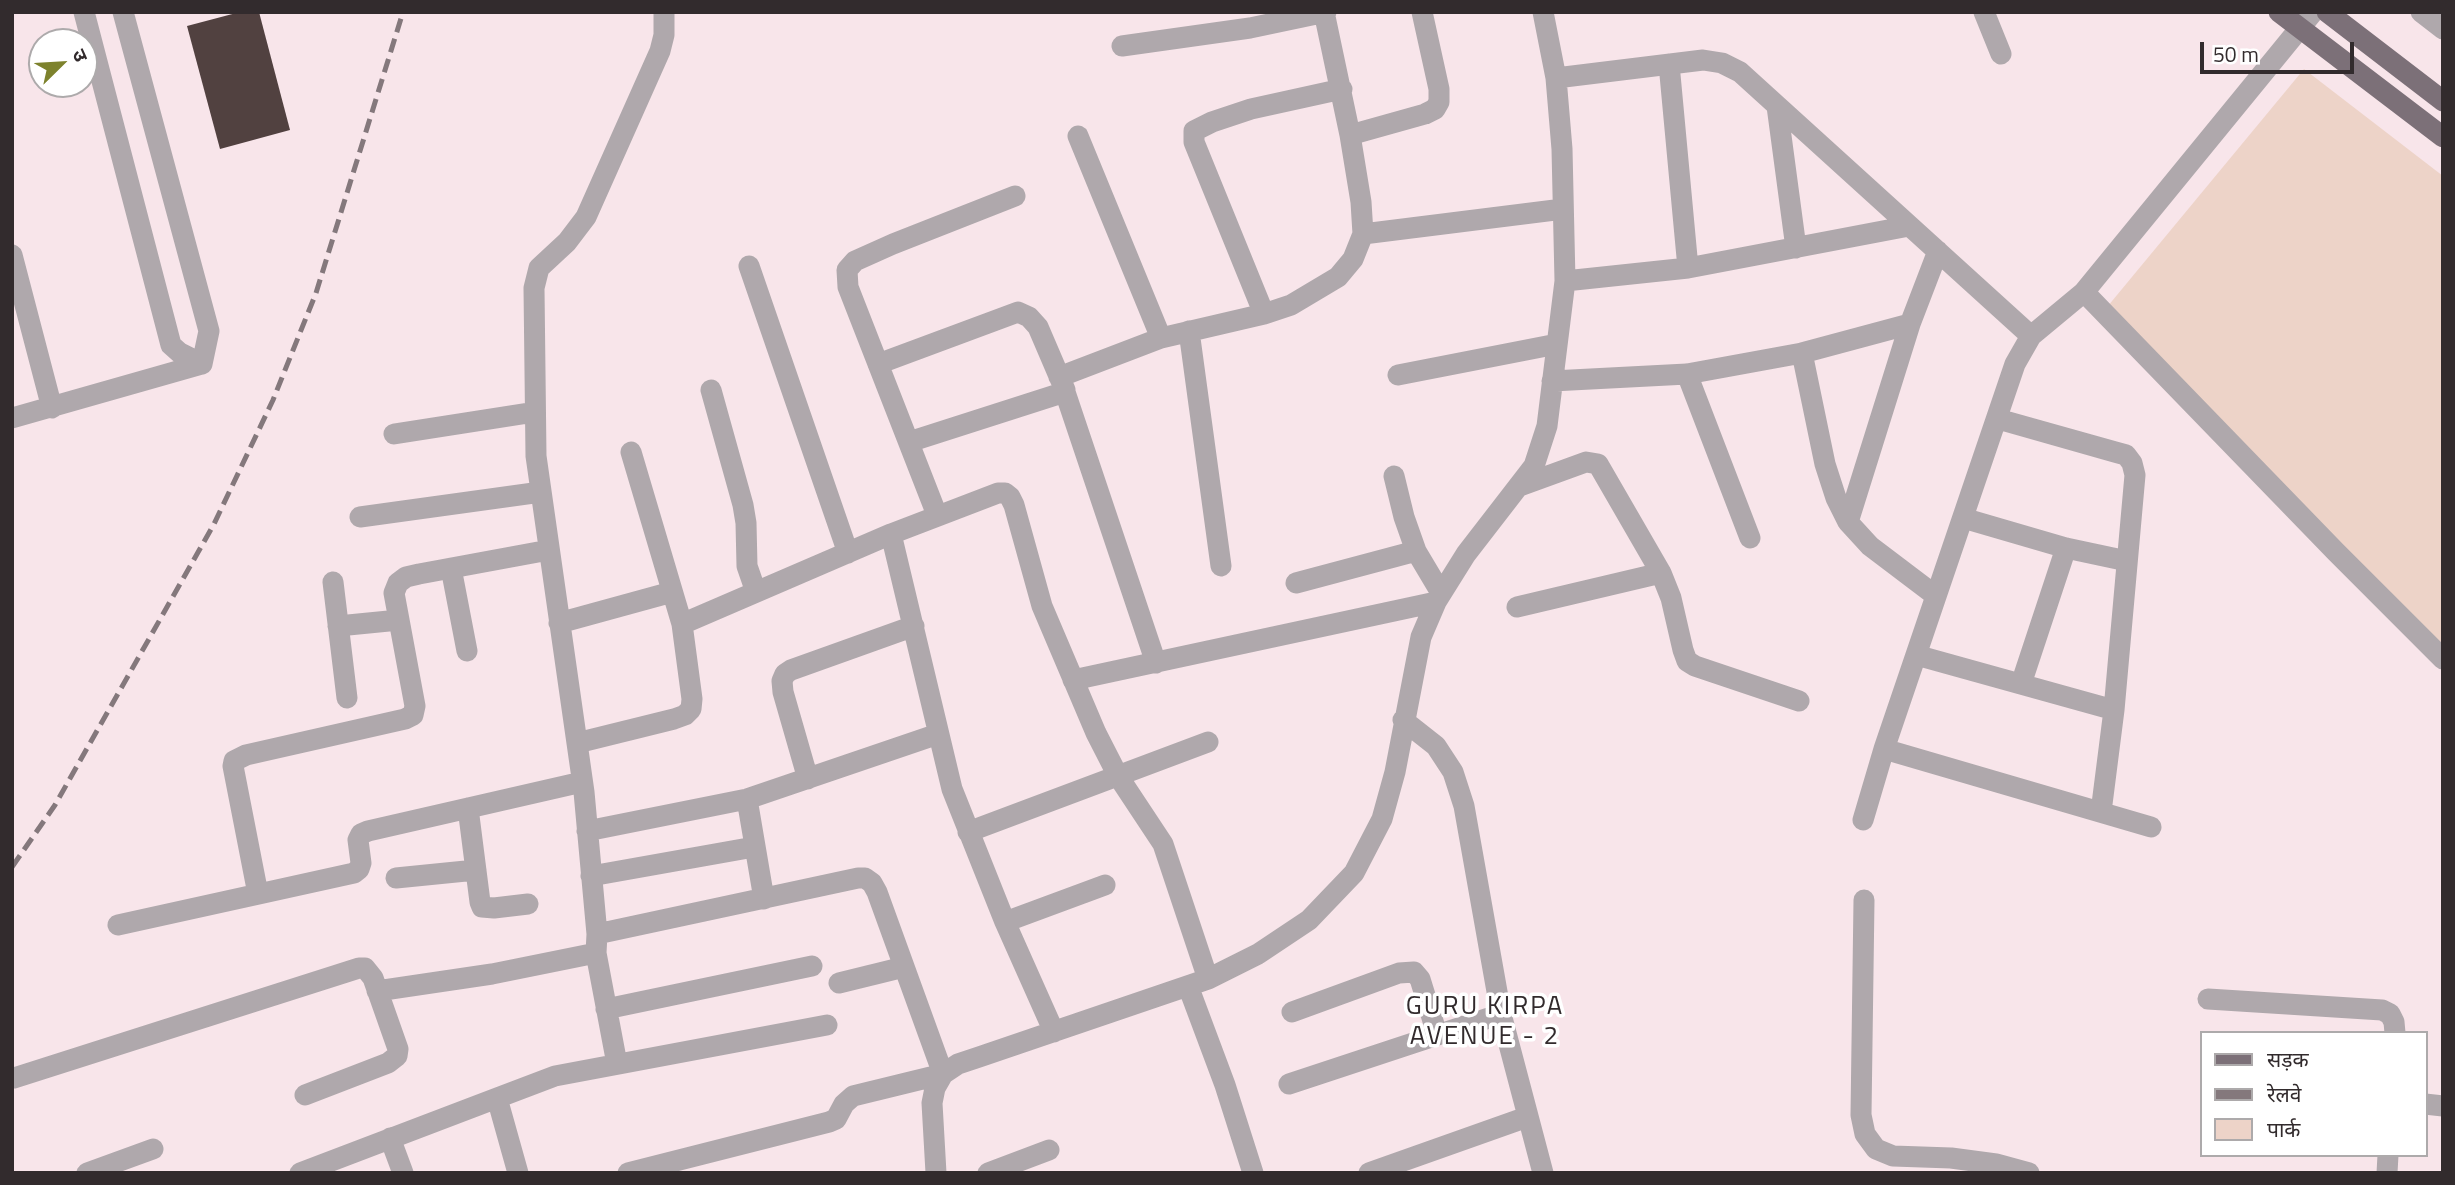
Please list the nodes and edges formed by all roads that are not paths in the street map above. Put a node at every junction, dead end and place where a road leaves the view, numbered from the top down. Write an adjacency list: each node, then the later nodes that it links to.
1 (84, 12): 41 (street)
2 (123, 12): 41 (street)
3 (664, 12): 49 (street)
4 (1325, 12): 13 (street); 17 (street)
5 (1422, 12): 20 (street)
6 (1984, 12): 14 (street)
7 (2279, 12): 11 (main road)
8 (2327, 12): 18 (main road)
9 (2421, 12): 12 (street)
10 (1549, 15): 16 (street)
11 (2307, 21): 22 (main road); 33 (street)
12 (2443, 29)
13 (1122, 46)
14 (2001, 54)
15 (1669, 64): 16 (street); 19 (street); 31 (street)
16 (1556, 78): 24 (street)
17 (1342, 89): 20 (street); 34 (street)
18 (2443, 101)
19 (1777, 106): 25 (street); 27 (street)
20 (1350, 135): 26 (street)
21 (1078, 136): 38 (street)
22 (2443, 137)
23 (1015, 196): 42 (street)
24 (1563, 209): 26 (street); 32 (street)
25 (1909, 226): 27 (street); 28 (street)
26 (1363, 234): 34 (street)
27 (1796, 248): 31 (street)
28 (1938, 251): 35 (street); 37 (street)
29 (12, 255): 48 (street)
30 (749, 266): 67 (street)
31 (1688, 268): 32 (street)
32 (1565, 281): 39 (street)
33 (2084, 292): 37 (street); 86 (street)
34 (1264, 314): 36 (street)
35 (1910, 324): 40 (street); 61 (street)
36 (1189, 331): 38 (street); 69 (street)
37 (2031, 337): 51 (street)
38 (1161, 338): 46 (street)
39 (1557, 344): 44 (street); 45 (street)
40 (1802, 353): 43 (street); 61 (street)
41 (202, 364): 48 (street)
42 (878, 364): 46 (street); 53 (street)
43 (1688, 374): 45 (street); 63 (street)
44 (1398, 375)
45 (1552, 381): 56 (street)
46 (1062, 384): 53 (street); 87 (street)
47 (711, 390): 75 (street)
48 (52, 408): 50 (street)
49 (535, 412): 52 (street); 57 (street)
50 (12, 418)
51 (1998, 419): 60 (street); 68 (street)
52 (394, 434)
53 (909, 442): 58 (street)
54 (631, 452): 74 (street)
55 (1394, 476): 66 (street)
56 (1520, 486): 71 (street); 77 (street)
57 (541, 492): 59 (street); 65 (street)
58 (937, 515): 62 (street); 88 (street)
59 (360, 517)
60 (1963, 518): 64 (street); 76 (street)
61 (1848, 522): 76 (street)
62 (891, 534): 67 (street); 83 (street)
63 (1750, 538)
64 (2066, 548): 68 (street); 89 (street)
65 (549, 550): 70 (street); 80 (street)
66 (1416, 551): 73 (street); 77 (street)
67 (848, 552): 75 (street)
68 (2127, 561): 92 (street)
69 (1221, 566)
70 (452, 568): 79 (street); 84 (street)
71 (1661, 573): 78 (street); 91 (street)
72 (333, 582): 82 (street)
73 (1296, 583)
74 (672, 592): 80 (street); 81 (street)
75 (756, 592): 81 (street)
76 (1936, 596): 85 (street)
77 (1438, 598): 87 (street); 93 (street)
78 (1517, 607)
79 (399, 620): 82 (street); 113 (street)
80 (559, 623): 96 (street)
81 (682, 624): 96 (street)
82 (338, 626): 90 (street)
83 (914, 626): 94 (street); 99 (street)
84 (467, 651)
85 (1916, 654): 89 (street); 97 (street)
86 (2443, 659)
87 (1156, 663): 88 (street)
88 (1073, 680): 98 (street)
89 (2021, 684): 92 (street)
90 (347, 698)
91 (1799, 701)
92 (2114, 710): 103 (street)
93 (1403, 720): 122 (street); 128 (street)
94 (938, 734): 99 (street); 107 (street)
95 (1208, 742): 98 (street)
96 (577, 743): 100 (street)
97 (1884, 749): 103 (street); 104 (street)
98 (1118, 776): 107 (street); 122 (street)
99 (808, 779): 101 (street)
100 (582, 782): 102 (street); 106 (street)
101 (747, 799): 106 (street); 108 (street)
102 (468, 808): 109 (street); 113 (street)
103 (2101, 812): 105 (street)
104 (1863, 821)
105 (2151, 827)
106 (587, 831): 110 (street)
107 (968, 832): 117 (street)
108 (754, 848): 110 (street); 114 (street)
109 (476, 870): 111 (street); 116 (street)
110 (591, 876): 119 (street)
111 (396, 877)
112 (1105, 885): 117 (street)
113 (258, 894): 118 (street)
114 (764, 898): 119 (street); 121 (street)
115 (1864, 900): 154 (street)
116 (528, 904)
117 (1005, 922): 131 (street)
118 (118, 925)
119 (596, 943): 124 (street); 126 (street)
120 (812, 966): 126 (street)
121 (904, 967): 123 (street); 134 (street)
122 (1198, 982): 131 (street); 151 (street)
123 (839, 984)
124 (377, 991): 135 (street); 137 (street)
125 (2208, 999): 130 (street)
126 (606, 1009): 133 (street)
127 (1293, 1012): 132 (street)
128 (1501, 1014): 132 (street); 139 (street)
129 (827, 1024): 133 (street)
130 (2395, 1031)
131 (1054, 1032): 134 (street)
132 (1437, 1034): 136 (street)
133 (617, 1064): 138 (street)
134 (943, 1074): 149 (street); 150 (street)
135 (14, 1078)
136 (1289, 1084)
137 (304, 1095)
138 (497, 1098): 140 (street); 148 (street)
139 (1527, 1117): 143 (street); 153 (street)
140 (390, 1138): 144 (street); 147 (street)
141 (153, 1149): 146 (street)
142 (1049, 1150): 145 (street)
143 (1422, 1164): 152 (street)
144 (308, 1171)
145 (998, 1171)
146 (87, 1173)
147 (403, 1173)
148 (518, 1173)
149 (628, 1173)
150 (936, 1173)
151 (1253, 1173)
152 (1369, 1173)
153 (1543, 1173)
154 (2029, 1173)

